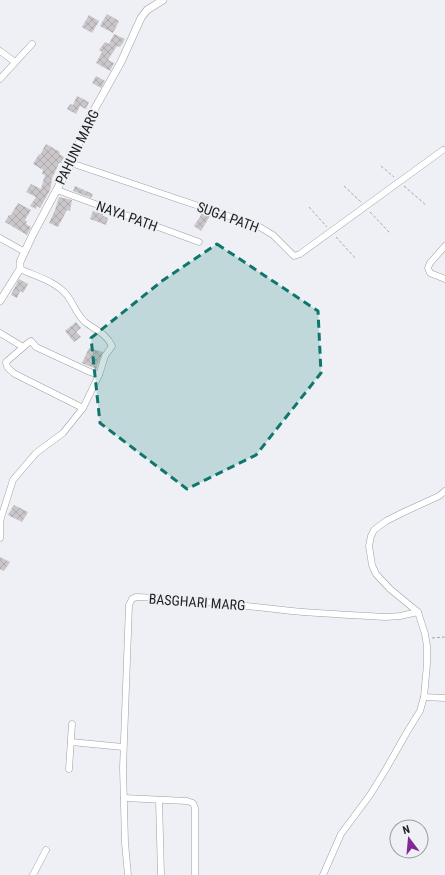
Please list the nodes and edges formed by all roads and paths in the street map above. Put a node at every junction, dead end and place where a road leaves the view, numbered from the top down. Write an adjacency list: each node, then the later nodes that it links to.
1 (163, 0): 7 (street, PAHUNI MARG)
2 (32, 44): 4 (street)
3 (0, 51): 4 (street)
4 (15, 62): 5 (street)
5 (0, 79)
6 (444, 150): 7 (street, SUGA PATH)
7 (71, 163): 8 (street, PAHUNI MARG)
8 (57, 190): 10 (street, NAYA PATH); 12 (street, PAHUNI MARG)
9 (0, 238): 12 (street)
10 (199, 242)
11 (445, 246): 14 (street)
12 (25, 252): 13 (street, PAHUNI MARG)
13 (20, 269): 15 (street, PAHUNI MARG); 18 (street)
14 (445, 280)
15 (0, 300)
16 (0, 333): 17 (street)
17 (24, 347): 18 (street); 19 (street)
18 (99, 375): 19 (street)
19 (83, 408): 21 (street)
20 (445, 491): 22 (street)
21 (0, 538)
22 (418, 612): 24 (street); 29 (street, BASGHARI MARG)
23 (445, 637): 24 (path)
24 (426, 638): 25 (street)
25 (424, 697): 26 (street); 38 (street)
26 (445, 698)
27 (72, 724): 28 (street)
28 (70, 742): 29 (street); 30 (street)
29 (123, 747): 31 (street, BASGHARI MARG)
30 (69, 769)
31 (124, 798): 32 (street); 35 (street, BASGHARI MARG)
32 (159, 800): 36 (street); 37 (street)
33 (46, 850): 34 (street)
34 (32, 875)
35 (128, 875)
36 (161, 875)
37 (195, 875)
38 (323, 875)

